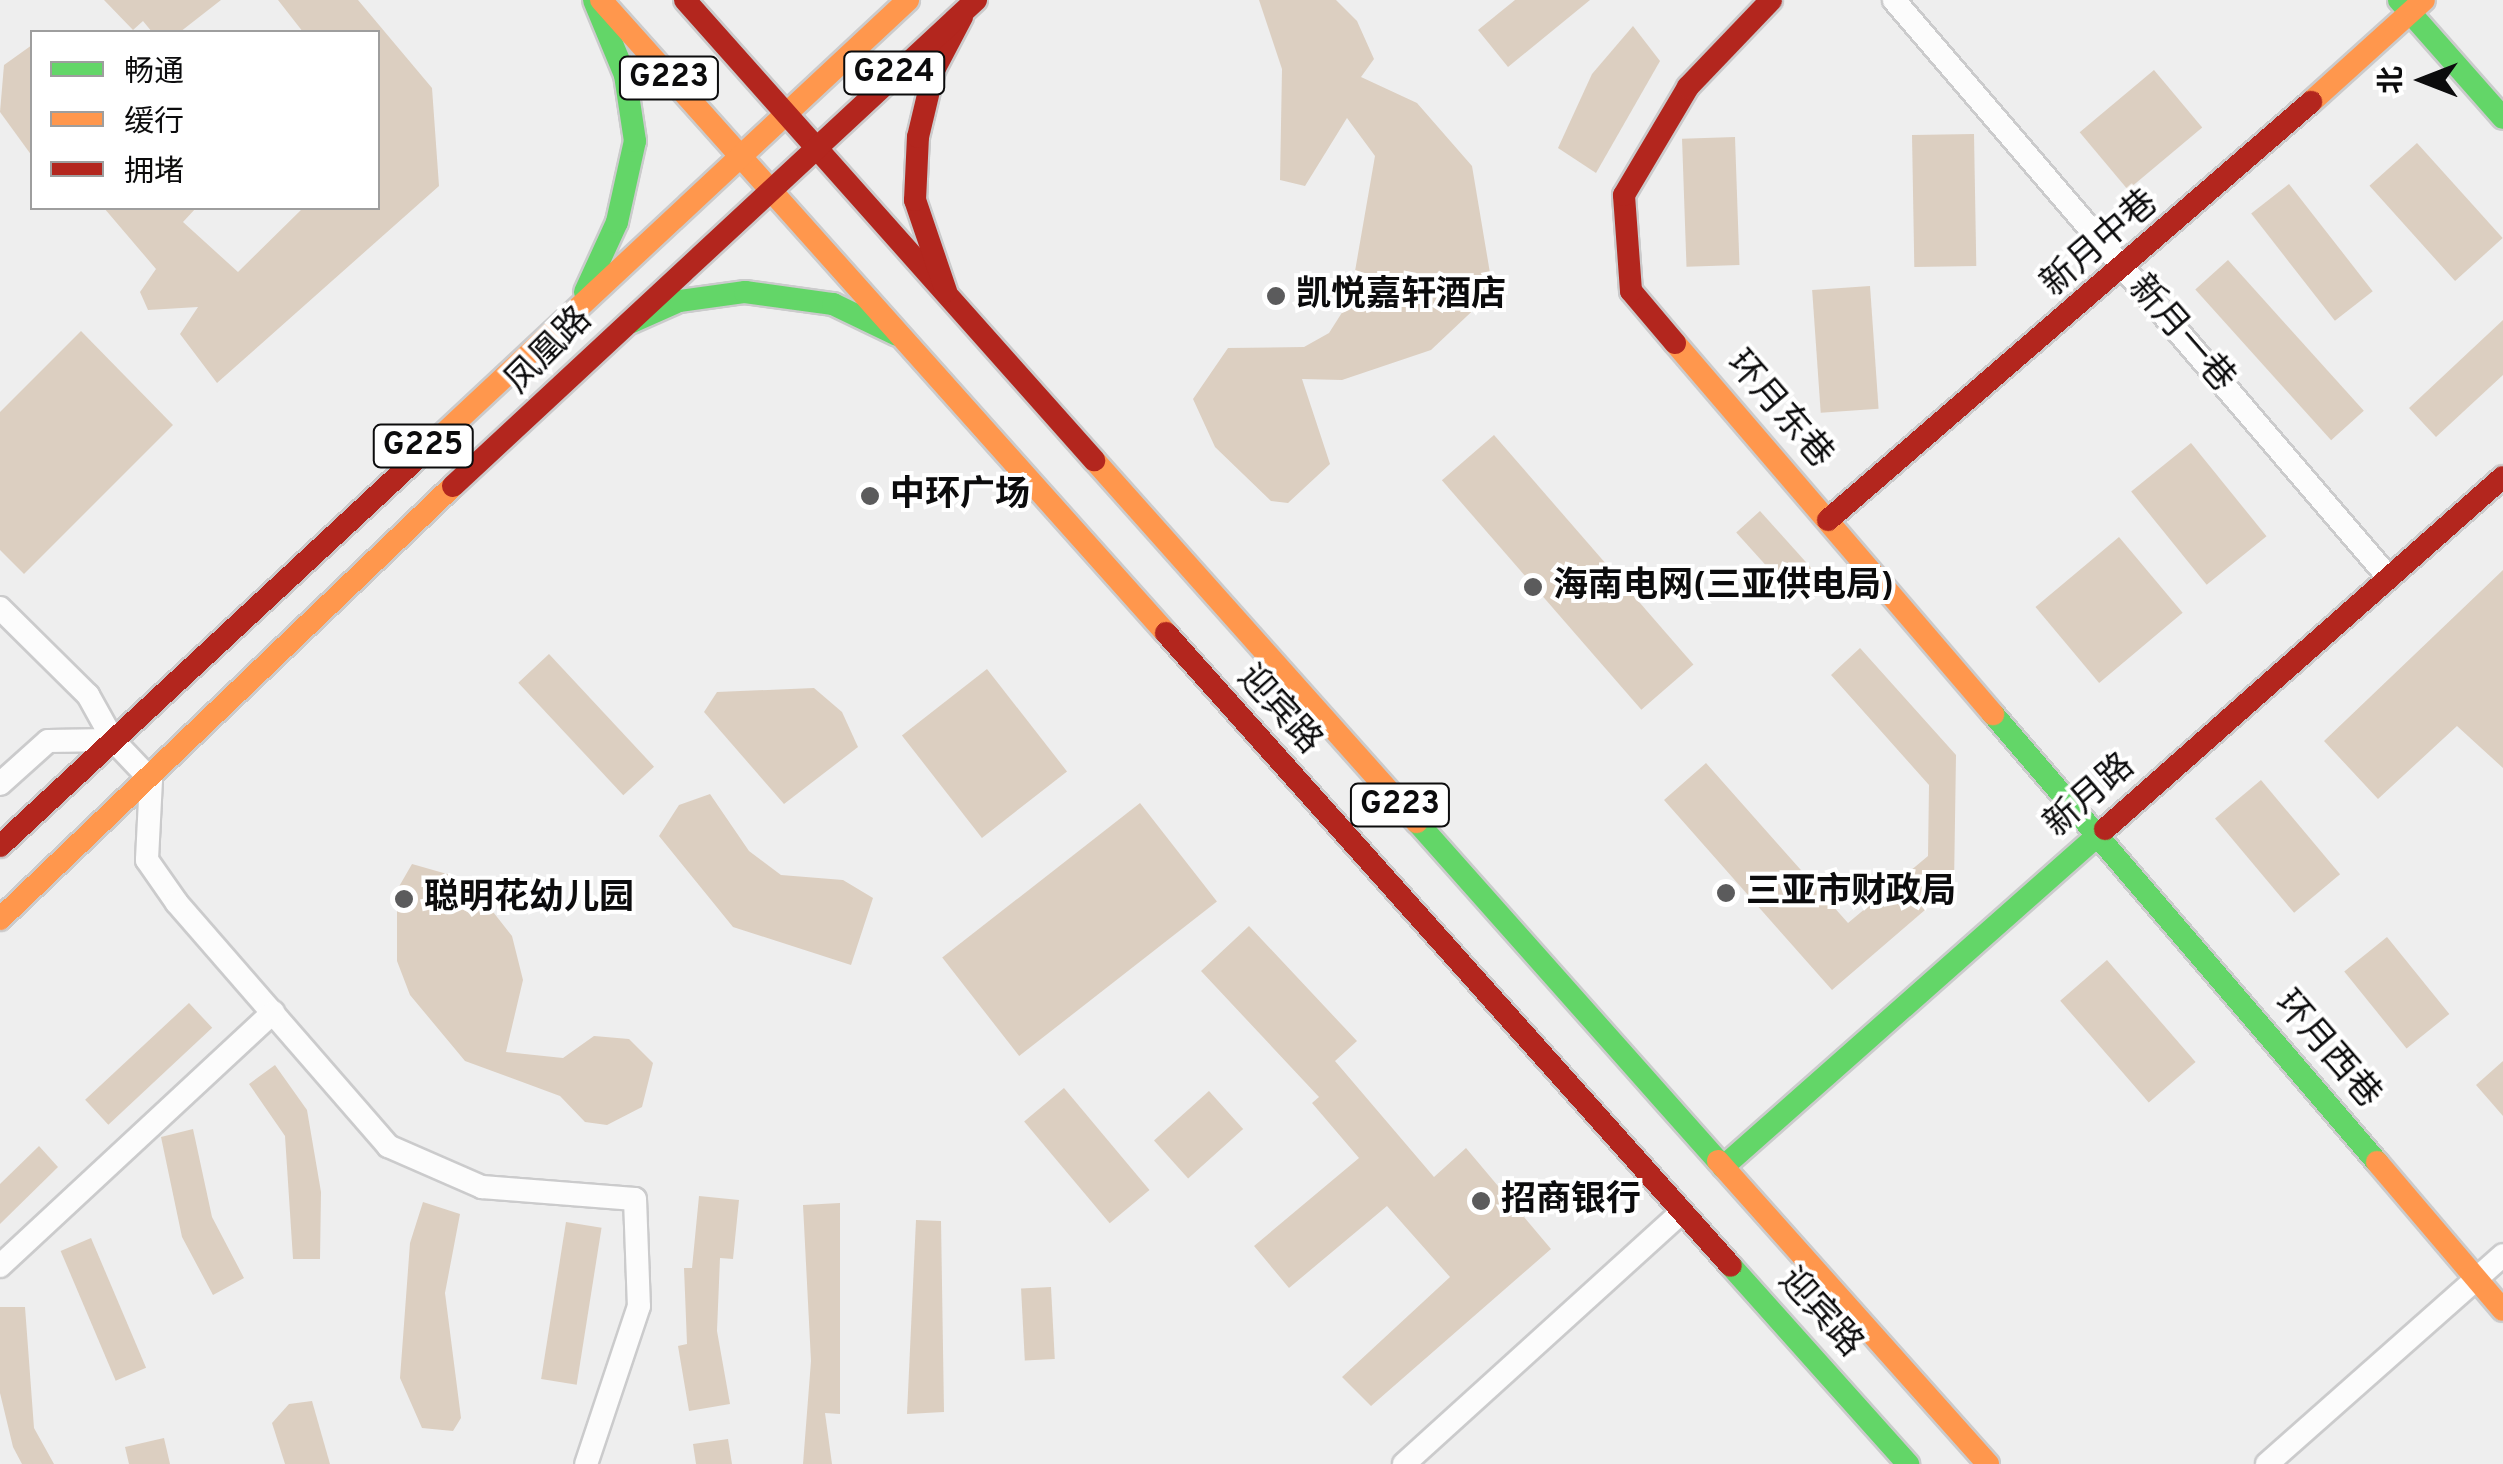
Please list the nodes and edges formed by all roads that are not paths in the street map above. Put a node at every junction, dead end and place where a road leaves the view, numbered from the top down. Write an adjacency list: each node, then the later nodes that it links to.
1 (598, 0): 11 (main road, 迎宾路 / G223); 14 (main road)
2 (685, 0): 8 (main road, 迎宾路 / G223)
3 (908, 0): 8 (main road, 凤凰路 / G224)
4 (1772, 0): 19 (main road, 环月东巷)
5 (1894, 0): 13 (street, 新月一巷)
6 (972, 4): 10 (main road, 凤凰路 / G224); 15 (main road)
7 (2411, 4): 9 (main road); 13 (main road, 新月中巷)
8 (784, 113): 10 (main road, 迎宾路 / G223); 11 (main road, 凤凰路 / G225)
9 (2503, 118)
10 (813, 146): 12 (main road, 凤凰路 / G224); 15 (main road, 迎宾路 / G223)
11 (737, 156): 12 (main road, 迎宾路 / G223); 14 (main road, 凤凰路 / G225)
12 (765, 188): 16 (main road, 凤凰路 / G225); 17 (main road, 迎宾路 / G223)
13 (2126, 270): 19 (main road, 新月中巷); 20 (street, 新月一巷)
14 (585, 292): 22 (main road, 凤凰路 / G225)
15 (948, 296): 29 (main road, 迎宾路 / G223)
16 (622, 327): 17 (main road); 23 (main road, 凤凰路 / G225)
17 (897, 336): 30 (main road, 迎宾路 / G223)
18 (2503, 477): 20 (main road, 新月路)
19 (1828, 520): 25 (main road, 环月东巷)
20 (2389, 578): 25 (main road, 新月路)
21 (0, 608): 22 (street)
22 (112, 740): 23 (street); 24 (street); 26 (main road, 凤凰路 / G225)
23 (151, 780): 27 (main road, 凤凰路 / G225); 28 (street)
24 (0, 784)
25 (2097, 836): 29 (main road, 新月路); 33 (main road, 环月西巷)
26 (0, 846)
27 (0, 918)
28 (273, 1012): 32 (street); 35 (street)
29 (1722, 1166): 38 (main road, 迎宾路 / G223)
30 (1682, 1212): 36 (street); 37 (main road, 迎宾路 / G223)
31 (2503, 1255): 33 (street)
32 (0, 1266)
33 (2476, 1278): 34 (main road, 环月西巷); 39 (street)
34 (2503, 1310)
35 (586, 1464)
36 (1404, 1464)
37 (1908, 1464)
38 (1988, 1464)
39 (2267, 1464)

